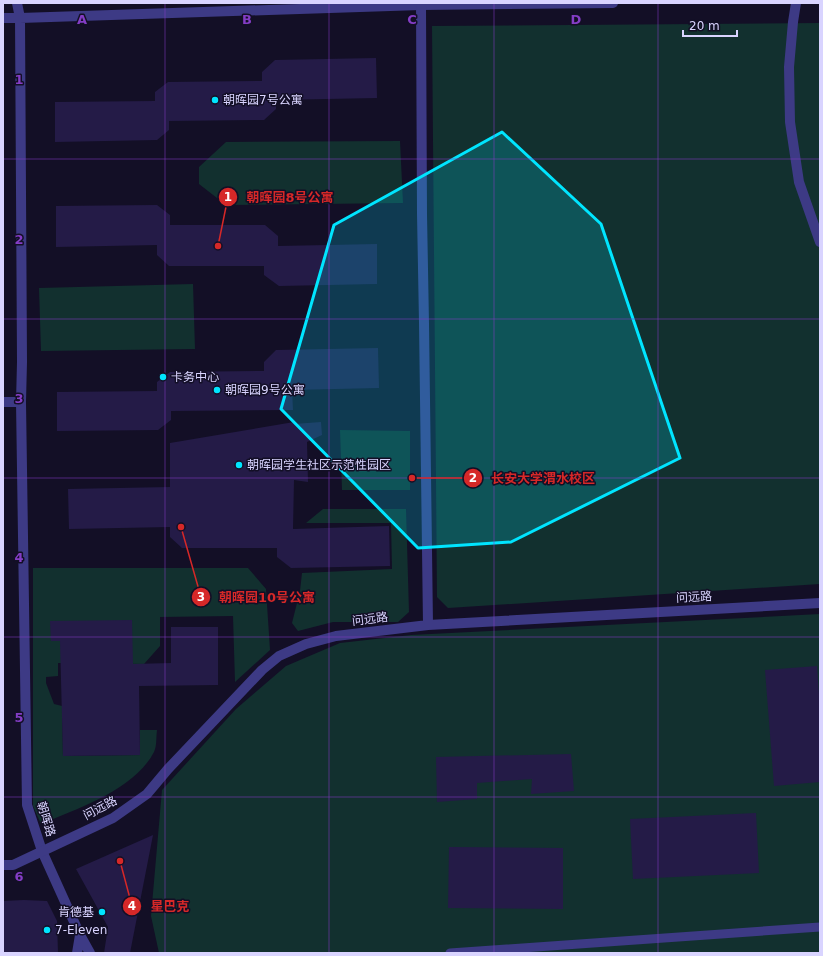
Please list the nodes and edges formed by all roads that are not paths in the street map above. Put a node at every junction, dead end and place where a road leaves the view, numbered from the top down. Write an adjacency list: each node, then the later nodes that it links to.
1 (17, 3): 6 (street, 朝晖路)
2 (614, 3): 4 (street)
3 (796, 3): 7 (street)
4 (421, 4): 6 (street); 11 (street)
5 (3, 18): 6 (street)
6 (20, 18): 9 (street, 朝晖路)
7 (820, 242)
8 (3, 402): 9 (street)
9 (21, 402): 12 (street, 朝晖路)
10 (820, 603): 11 (street, 问远路)
11 (428, 624): 12 (street, 问远路)
12 (42, 851): 13 (street, 问远路); 15 (street, 朝晖路)
13 (3, 865)
14 (820, 927): 18 (lane)
15 (80, 935): 16 (street); 17 (street, 朝晖路)
16 (77, 953)
17 (90, 953)
18 (450, 953)

